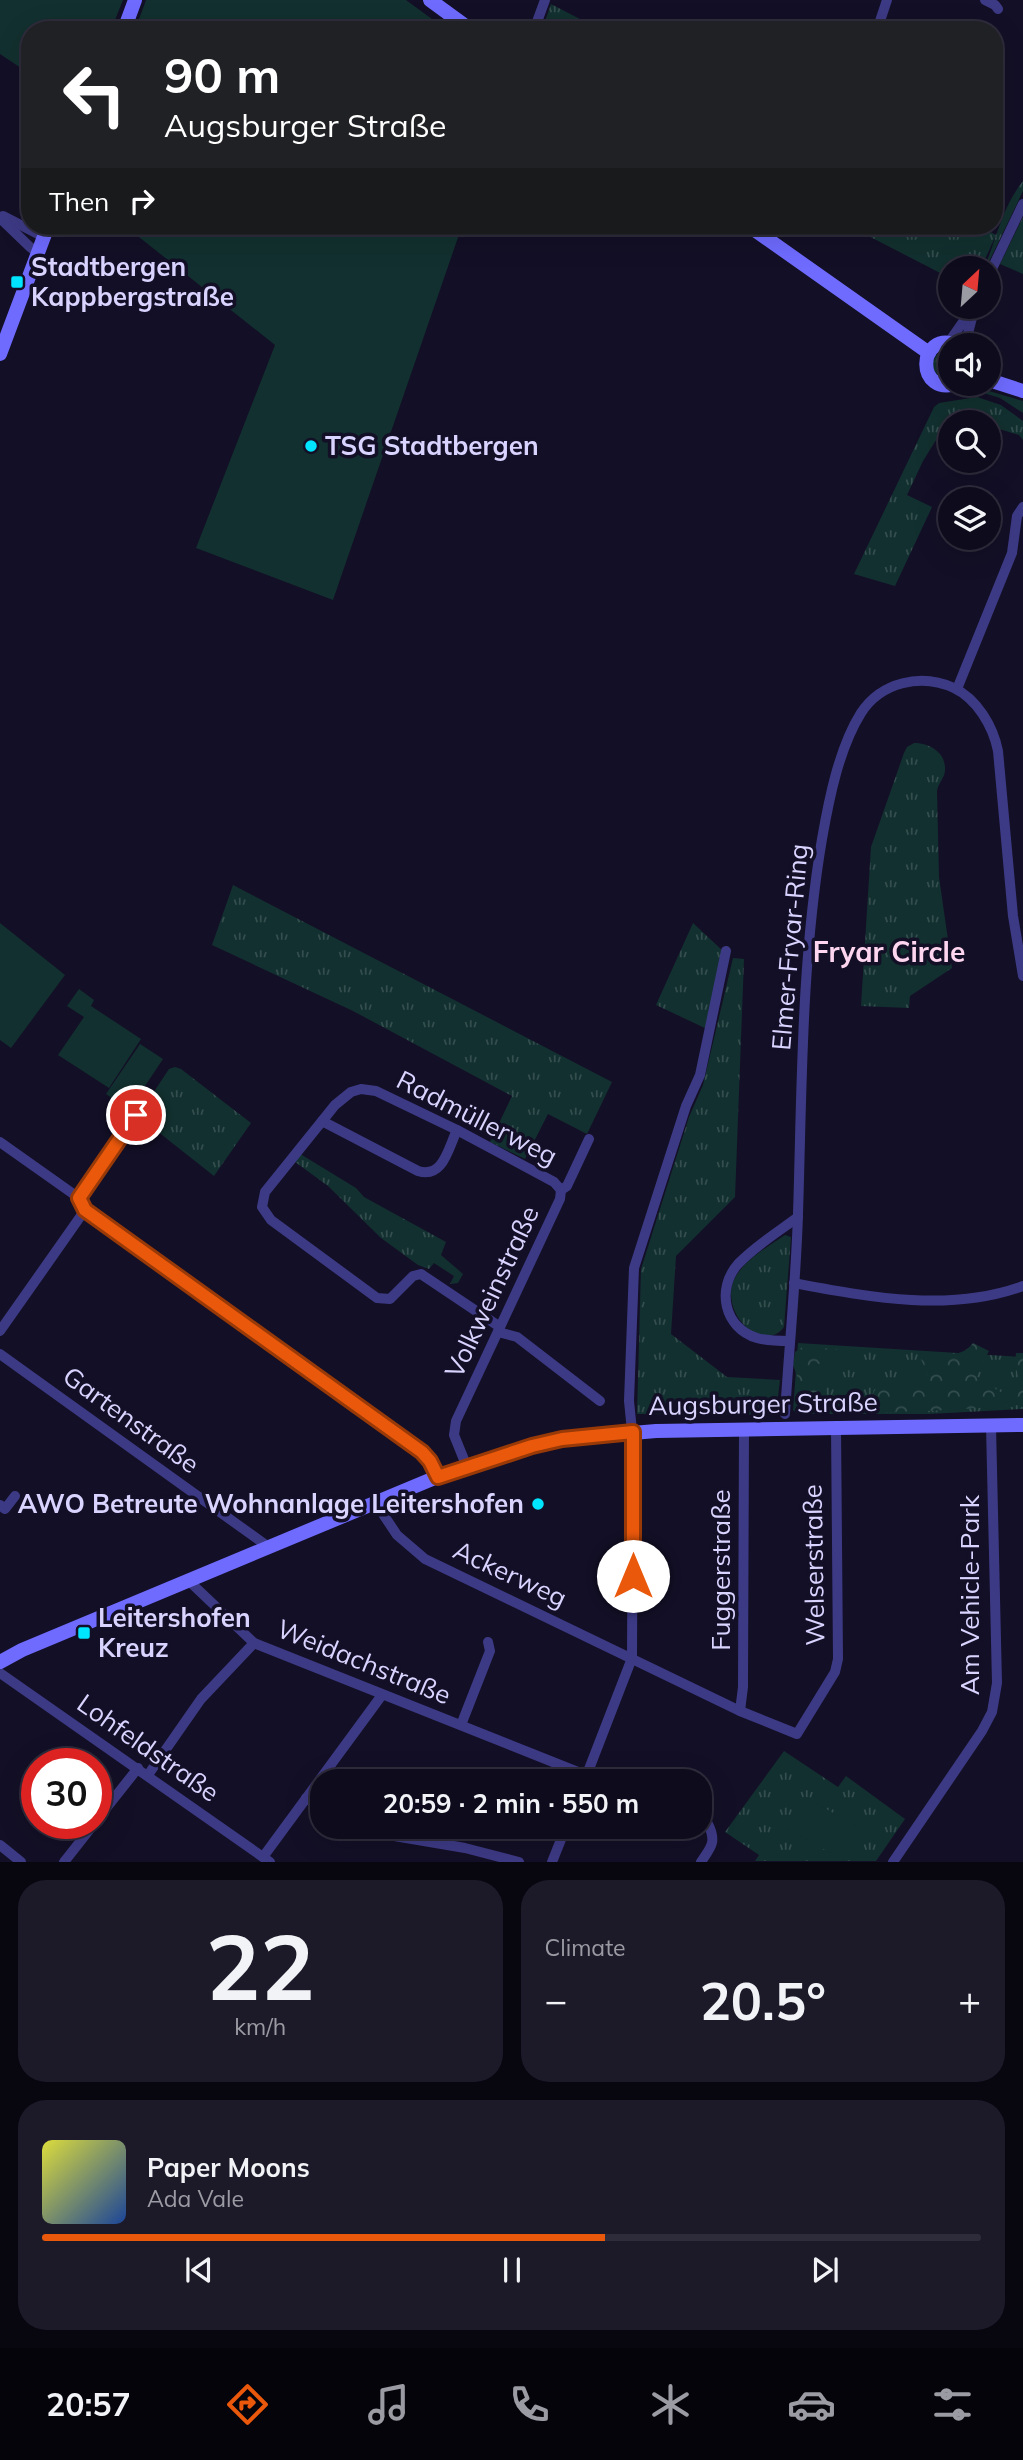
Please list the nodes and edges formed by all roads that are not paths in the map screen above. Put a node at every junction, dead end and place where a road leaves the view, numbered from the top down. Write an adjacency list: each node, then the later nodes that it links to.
1 (135, 0): 7 (street)
2 (430, 0): 8 (street)
3 (545, 0): 9 (street)
4 (887, 0): 10 (street)
5 (985, 0): 6 (street)
6 (998, 9)
7 (127, 21)
8 (459, 21)
9 (537, 21)
10 (880, 21)
11 (1023, 204): 17 (street)
12 (0, 216): 13 (street); 16 (street)
13 (21, 223)
14 (45, 235): 16 (street)
15 (762, 235): 19 (street)
16 (38, 253): 20 (street)
17 (998, 256)
18 (938, 344): 19 (street)
19 (929, 353): 21 (street)
20 (0, 354)
21 (938, 382)
22 (1001, 384): 23 (street)
23 (1023, 391)
24 (1023, 507): 25 (street)
25 (957, 689): 27 (street, Elmer-Fryar-Ring); 36 (street, Elmer-Fryar-Ring)
26 (726, 951): 49 (street)
27 (1023, 976)
28 (136, 1115): 34 (street)
29 (322, 1121): 30 (street, Radmüllerweg); 30 (street); 39 (street, Radmüllerweg)
30 (457, 1130): 33 (street, Radmüllerweg)
31 (589, 1139): 33 (street, Volkweinstraße)
32 (0, 1142): 34 (street)
33 (561, 1190): 39 (street, Volkweinstraße)
34 (79, 1198): 35 (street)
35 (85, 1210): 40 (street); 51 (street)
36 (798, 1217): 37 (street, Elmer-Fryar-Ring); 41 (street)
37 (794, 1283): 38 (street); 41 (street, Elmer-Fryar-Ring)
38 (1023, 1286)
39 (499, 1329): 43 (street); 50 (street, Volkweinstraße)
40 (0, 1331)
41 (790, 1341): 44 (street, Elmer-Fryar-Ring)
42 (0, 1354): 55 (street, Gartenstraße)
43 (600, 1401)
44 (785, 1414)
45 (1023, 1425): 46 (street, Augsburger Straße)
46 (991, 1426): 47 (street, Augsburger Straße); 83 (street, Am Vehicle-Park)
47 (836, 1427): 48 (street, Augsburger Straße); 65 (street, Welserstraße)
48 (744, 1429): 49 (street, Augsburger Straße); 63 (street, Fuggerstraße)
49 (633, 1432): 50 (street, Augsburger Straße); 59 (street)
50 (467, 1467): 51 (street, Augsburger Straße)
51 (438, 1477): 53 (street, Augsburger Straße)
52 (15, 1496): 54 (street)
53 (375, 1502): 55 (street, Augsburger Straße); 59 (street, Ackerweg)
54 (0, 1505)
55 (270, 1548): 56 (street, Augsburger Straße)
56 (190, 1582): 58 (street, Weidachstraße); 60 (street, Augsburger Straße)
57 (488, 1642): 64 (street, Weidachstraße)
58 (254, 1643): 62 (street, Weidachstraße); 68 (street)
59 (632, 1658): 63 (street, Ackerweg); 67 (street)
60 (0, 1661)
61 (0, 1673): 68 (street, Lohfeldstraße)
62 (382, 1695): 64 (street, Weidachstraße); 69 (street)
63 (740, 1711): 65 (street, Ackerweg)
64 (461, 1725): 66 (street, Weidachstraße)
65 (797, 1734)
66 (564, 1769)
67 (589, 1769)
68 (143, 1771): 71 (street); 77 (street, Lohfeldstraße)
69 (306, 1798): 70 (street); 77 (street)
70 (310, 1800)
71 (112, 1804)
72 (712, 1833): 82 (street)
73 (81, 1839): 79 (street)
74 (412, 1839): 80 (street)
75 (561, 1839): 81 (street)
76 (0, 1845): 78 (street)
77 (267, 1859)
78 (21, 1861)
79 (64, 1861)
80 (519, 1861)
81 (552, 1861)
82 (701, 1861)
83 (894, 1861)

